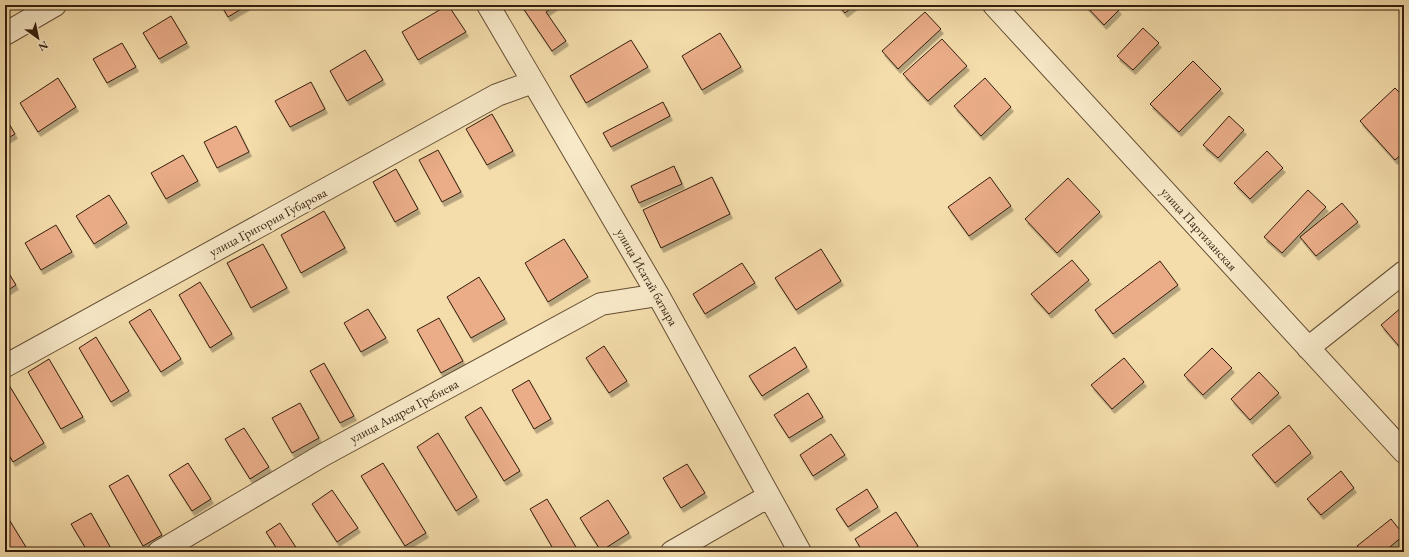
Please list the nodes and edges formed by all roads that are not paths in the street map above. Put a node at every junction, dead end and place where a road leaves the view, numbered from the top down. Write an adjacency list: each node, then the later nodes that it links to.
1 (55, 5): 4 (street)
2 (488, 5): 5 (street, улица Исатай батыра)
3 (1007, 10): 8 (street, улица Партизанская)
4 (5, 34)
5 (533, 82): 7 (street, улица Исатай батыра); 9 (street, улица Григория Губарова)
6 (1404, 272): 8 (street)
7 (658, 295): 11 (street, улица Исатай батыра); 12 (street, улица Андрея Гребнева)
8 (1308, 348): 10 (street, улица Партизанская)
9 (5, 366)
10 (1404, 452)
11 (769, 496): 13 (street); 14 (street, улица Исатай батыра)
12 (159, 552)
13 (672, 552)
14 (800, 552)

